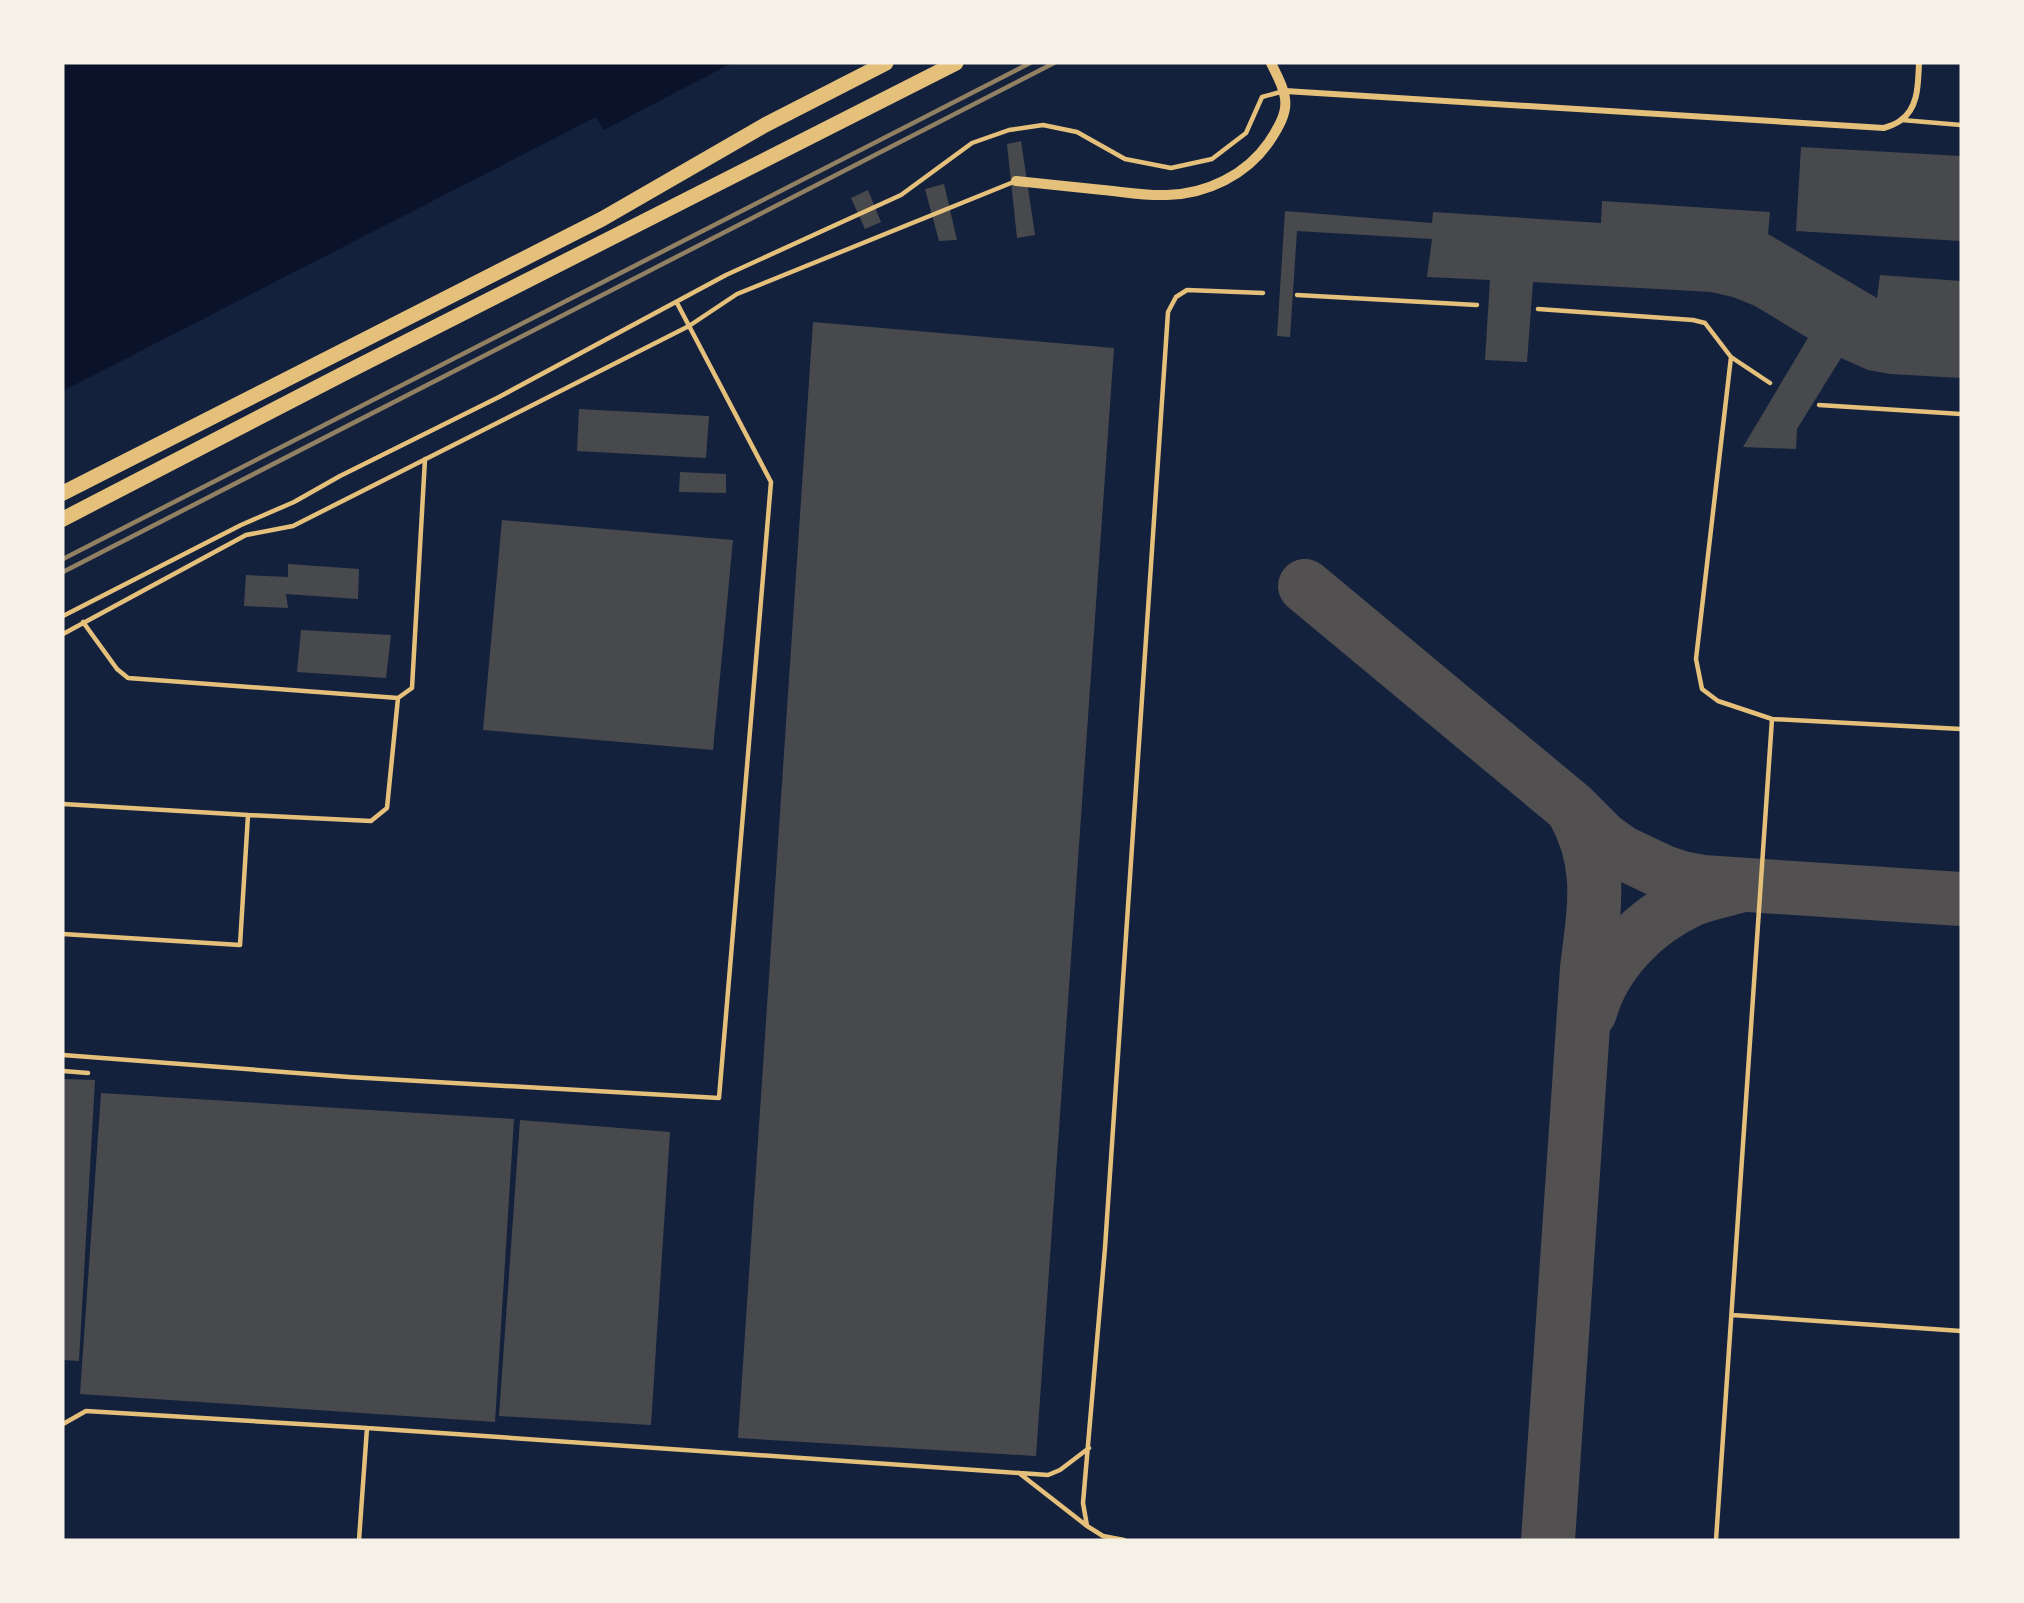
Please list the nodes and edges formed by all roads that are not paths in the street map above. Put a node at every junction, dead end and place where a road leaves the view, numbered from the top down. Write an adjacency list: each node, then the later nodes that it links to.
1 (886, 63): 20 (main road)
2 (956, 63): 21 (main road)
3 (1271, 63): 5 (street)
4 (1919, 63): 6 (street)
5 (1285, 91): 6 (street); 8 (street); 11 (lane)
6 (1902, 120): 7 (lane)
7 (1961, 125)
8 (1016, 181): 14 (lane)
9 (1263, 293): 38 (lane)
10 (1298, 295): 12 (lane)
11 (677, 303): 14 (lane); 22 (lane)
12 (1477, 305)
13 (1538, 309): 15 (lane)
14 (689, 326): 19 (lane); 31 (lane)
15 (1731, 357): 16 (lane); 26 (lane)
16 (1770, 383)
17 (1819, 405): 18 (lane)
18 (1961, 414)
19 (425, 459): 23 (lane); 25 (lane)
20 (63, 493)
21 (63, 519)
22 (63, 616)
23 (82, 622): 24 (lane); 25 (lane)
24 (63, 634)
25 (398, 698): 29 (lane)
26 (1772, 718): 27 (lane); 34 (lane)
27 (1961, 729)
28 (63, 804): 29 (lane)
29 (248, 815): 30 (lane)
30 (63, 934)
31 (63, 1055)
32 (63, 1071): 33 (lane)
33 (88, 1073)
34 (1732, 1315): 35 (lane); 43 (lane)
35 (1961, 1331)
36 (63, 1424): 37 (lane)
37 (367, 1428): 39 (lane); 41 (lane)
38 (1089, 1448): 39 (lane); 40 (lane)
39 (1019, 1473): 40 (lane)
40 (1087, 1526): 42 (lane)
41 (359, 1540)
42 (1124, 1540)
43 (1716, 1540)

